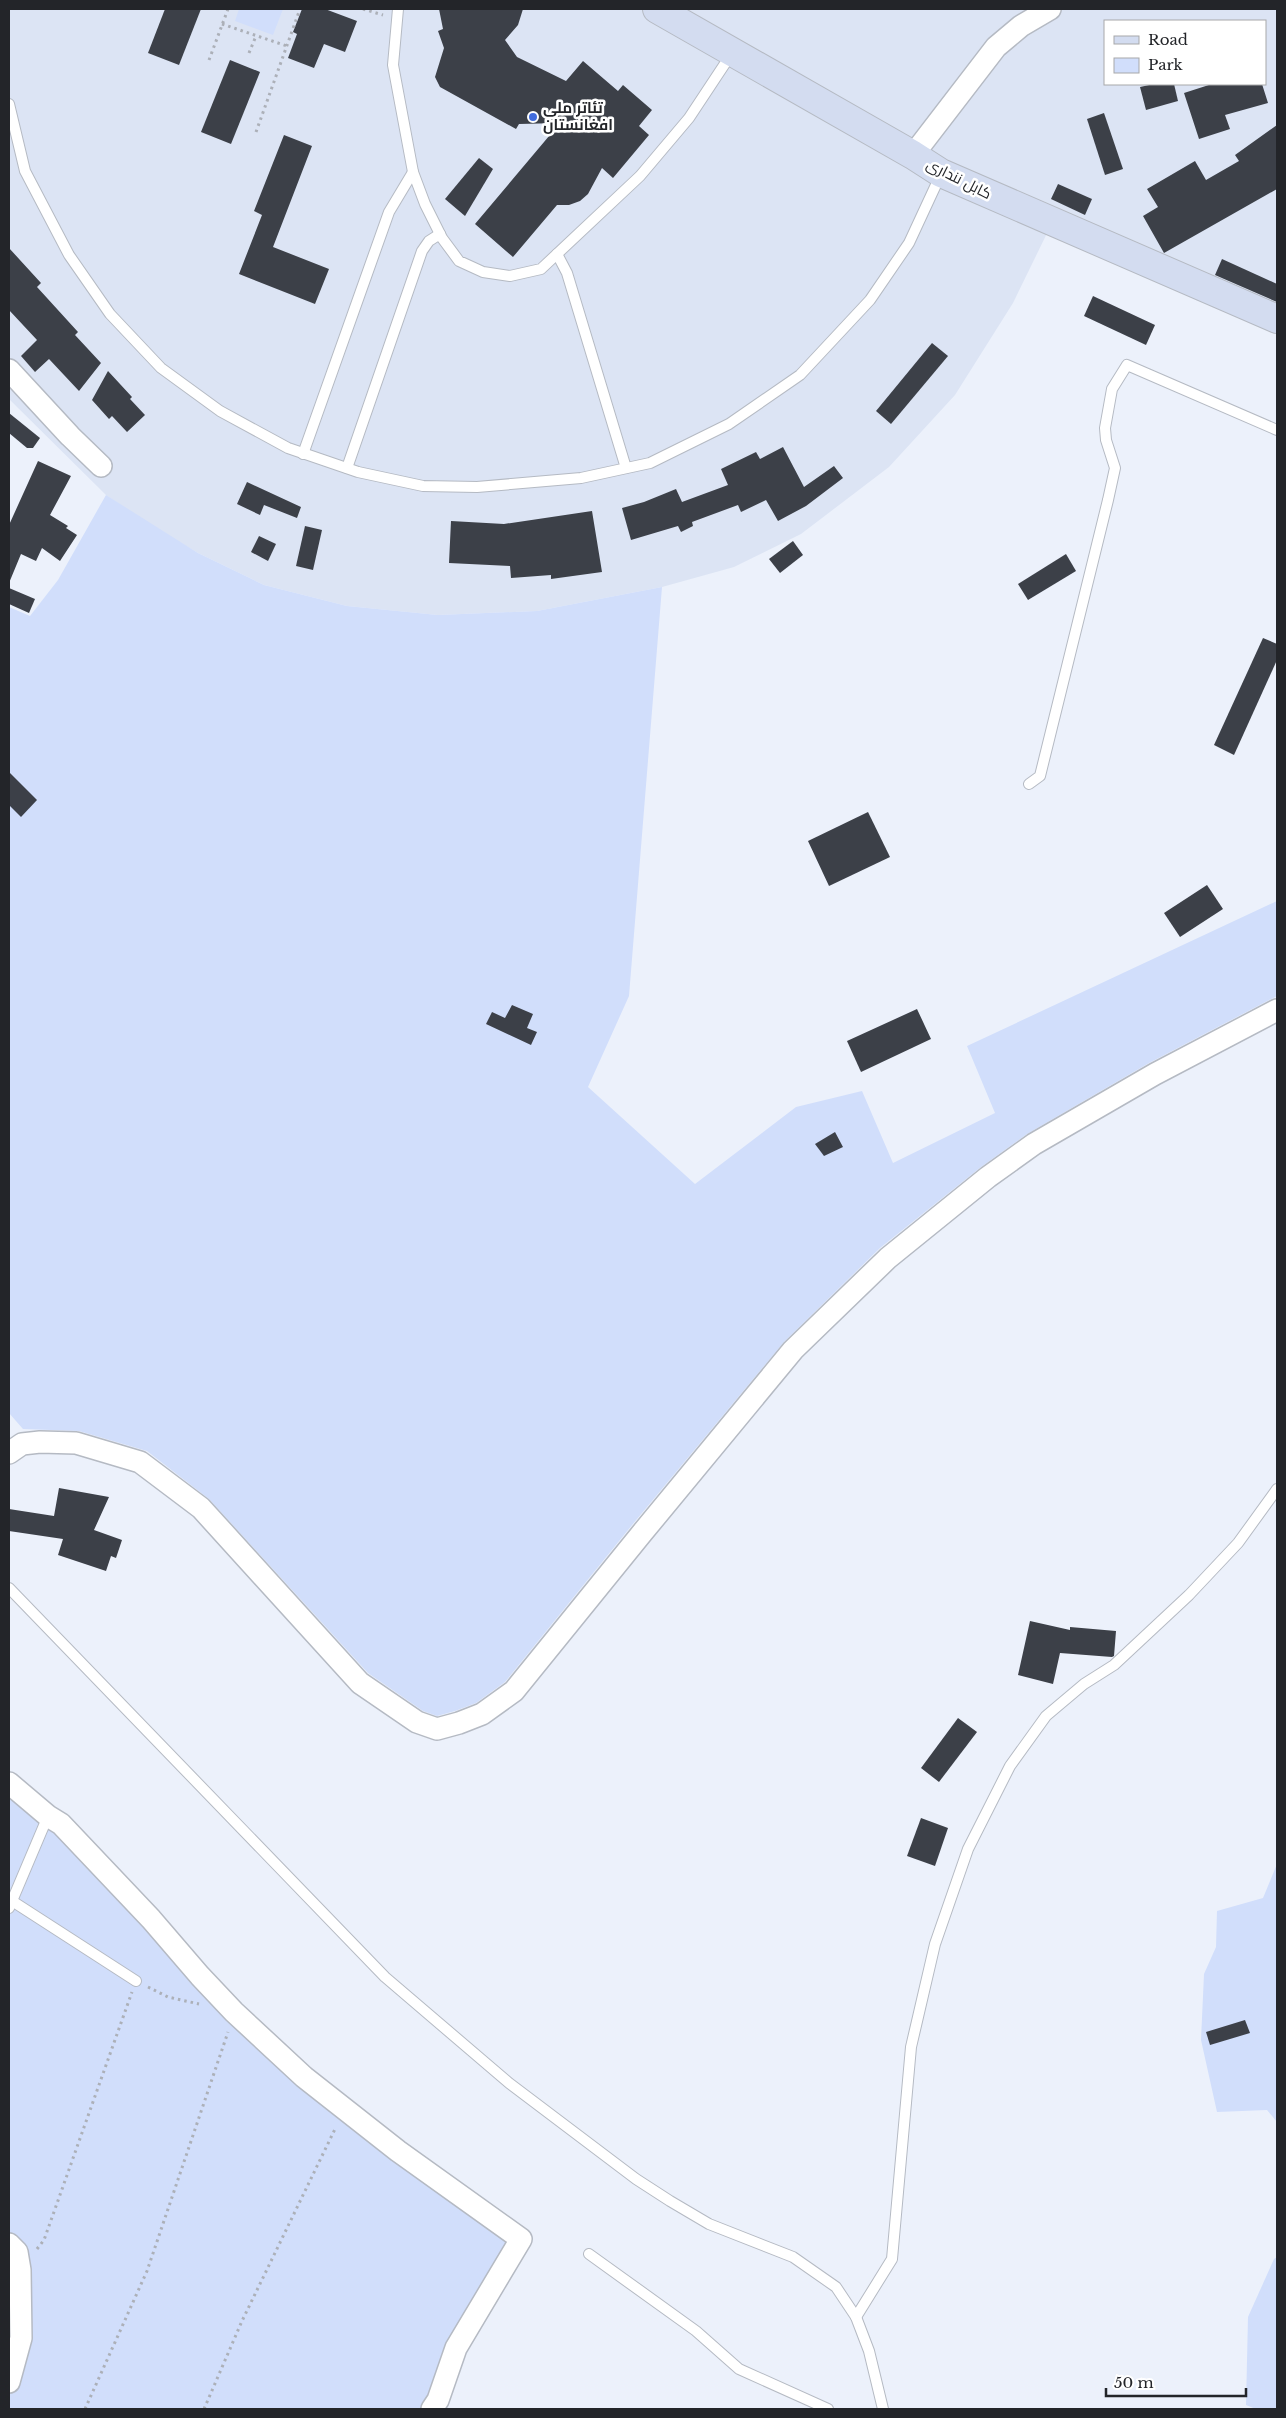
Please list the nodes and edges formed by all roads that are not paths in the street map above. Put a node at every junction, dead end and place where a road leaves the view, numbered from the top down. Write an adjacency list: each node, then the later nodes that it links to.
1 (398, 9): 7 (lane)
2 (657, 9): 4 (street, کابل ننداری)
3 (1050, 9): 6 (street)
4 (732, 53): 6 (street, کابل ننداری); 10 (lane)
5 (9, 104): 14 (lane)
6 (913, 154): 8 (street, کابل ننداری)
7 (413, 172): 9 (lane); 14 (lane)
8 (941, 173): 11 (street, کابل ننداری); 17 (lane)
9 (440, 234): 10 (lane); 16 (lane)
10 (557, 254): 17 (lane)
11 (1277, 319)
12 (9, 370): 15 (street)
13 (1277, 430): 18 (lane)
14 (303, 454): 16 (lane)
15 (101, 466)
16 (347, 468): 17 (lane)
17 (626, 468)
18 (1028, 784)
19 (1277, 1010): 20 (street)
20 (9, 1453)
21 (1277, 1489): 30 (lane)
22 (9, 1588): 30 (lane)
23 (9, 1783): 24 (street)
24 (48, 1816): 25 (lane); 32 (street)
25 (10, 1903): 26 (lane)
26 (136, 1981)
27 (9, 2244): 29 (street)
28 (589, 2254): 33 (lane)
29 (14, 2275): 31 (street)
30 (856, 2317): 34 (lane)
31 (9, 2382)
32 (432, 2409)
33 (828, 2409)
34 (883, 2409)

